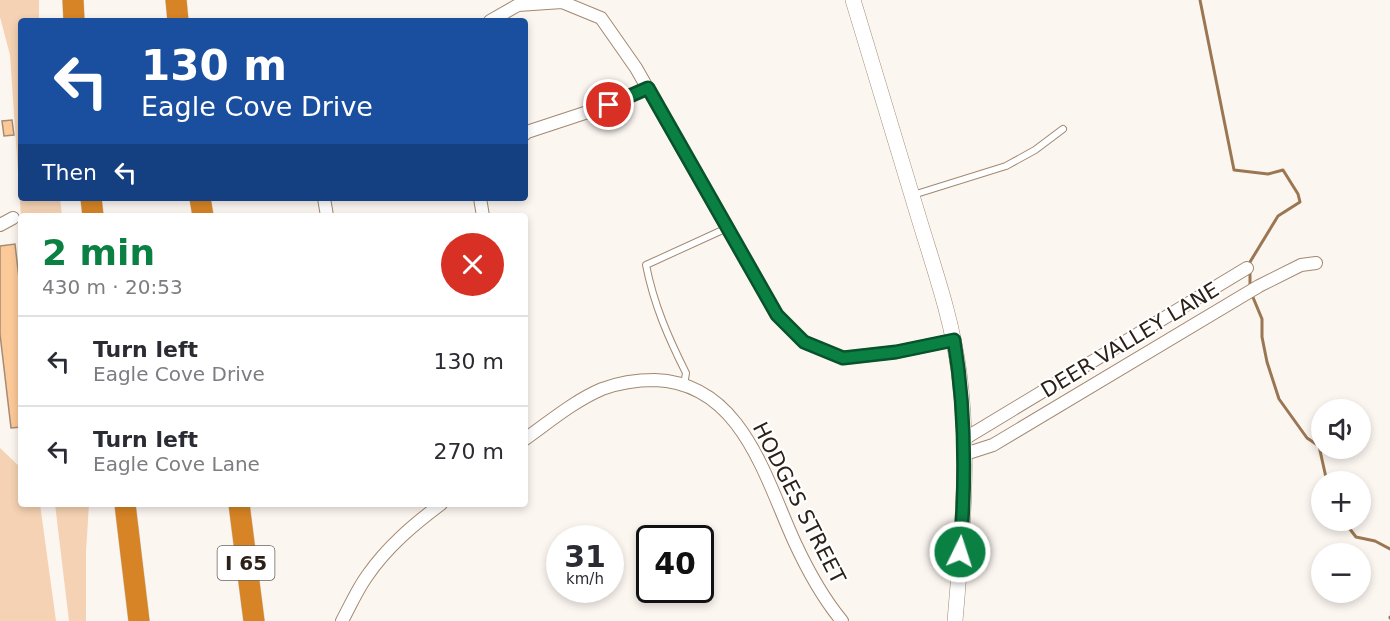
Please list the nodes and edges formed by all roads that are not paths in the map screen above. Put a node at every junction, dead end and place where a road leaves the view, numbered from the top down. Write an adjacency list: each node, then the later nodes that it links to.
1 (73, 0): 4 (highway)
2 (176, 0): 5 (highway)
3 (853, 0): 10 (street)
4 (74, 18)
5 (178, 18)
6 (495, 18): 7 (street)
7 (648, 88): 9 (street); 13 (street)
8 (1063, 129): 10 (lane)
9 (528, 132)
10 (912, 195): 16 (street)
11 (13, 218): 12 (street)
12 (0, 225)
13 (728, 228): 16 (street); 17 (lane)
14 (1316, 262): 19 (street, DEER VALLEY LANE)
15 (1247, 268): 19 (street)
16 (954, 340): 19 (street)
17 (684, 385): 18 (street, HODGES STREET); 26 (street, HODGES STREET)
18 (528, 437)
19 (965, 447): 27 (street)
20 (125, 507): 23 (highway)
21 (239, 507): 24 (highway, I 65)
22 (437, 507): 25 (street)
23 (139, 621)
24 (254, 621)
25 (342, 621)
26 (842, 621)
27 (955, 621)

